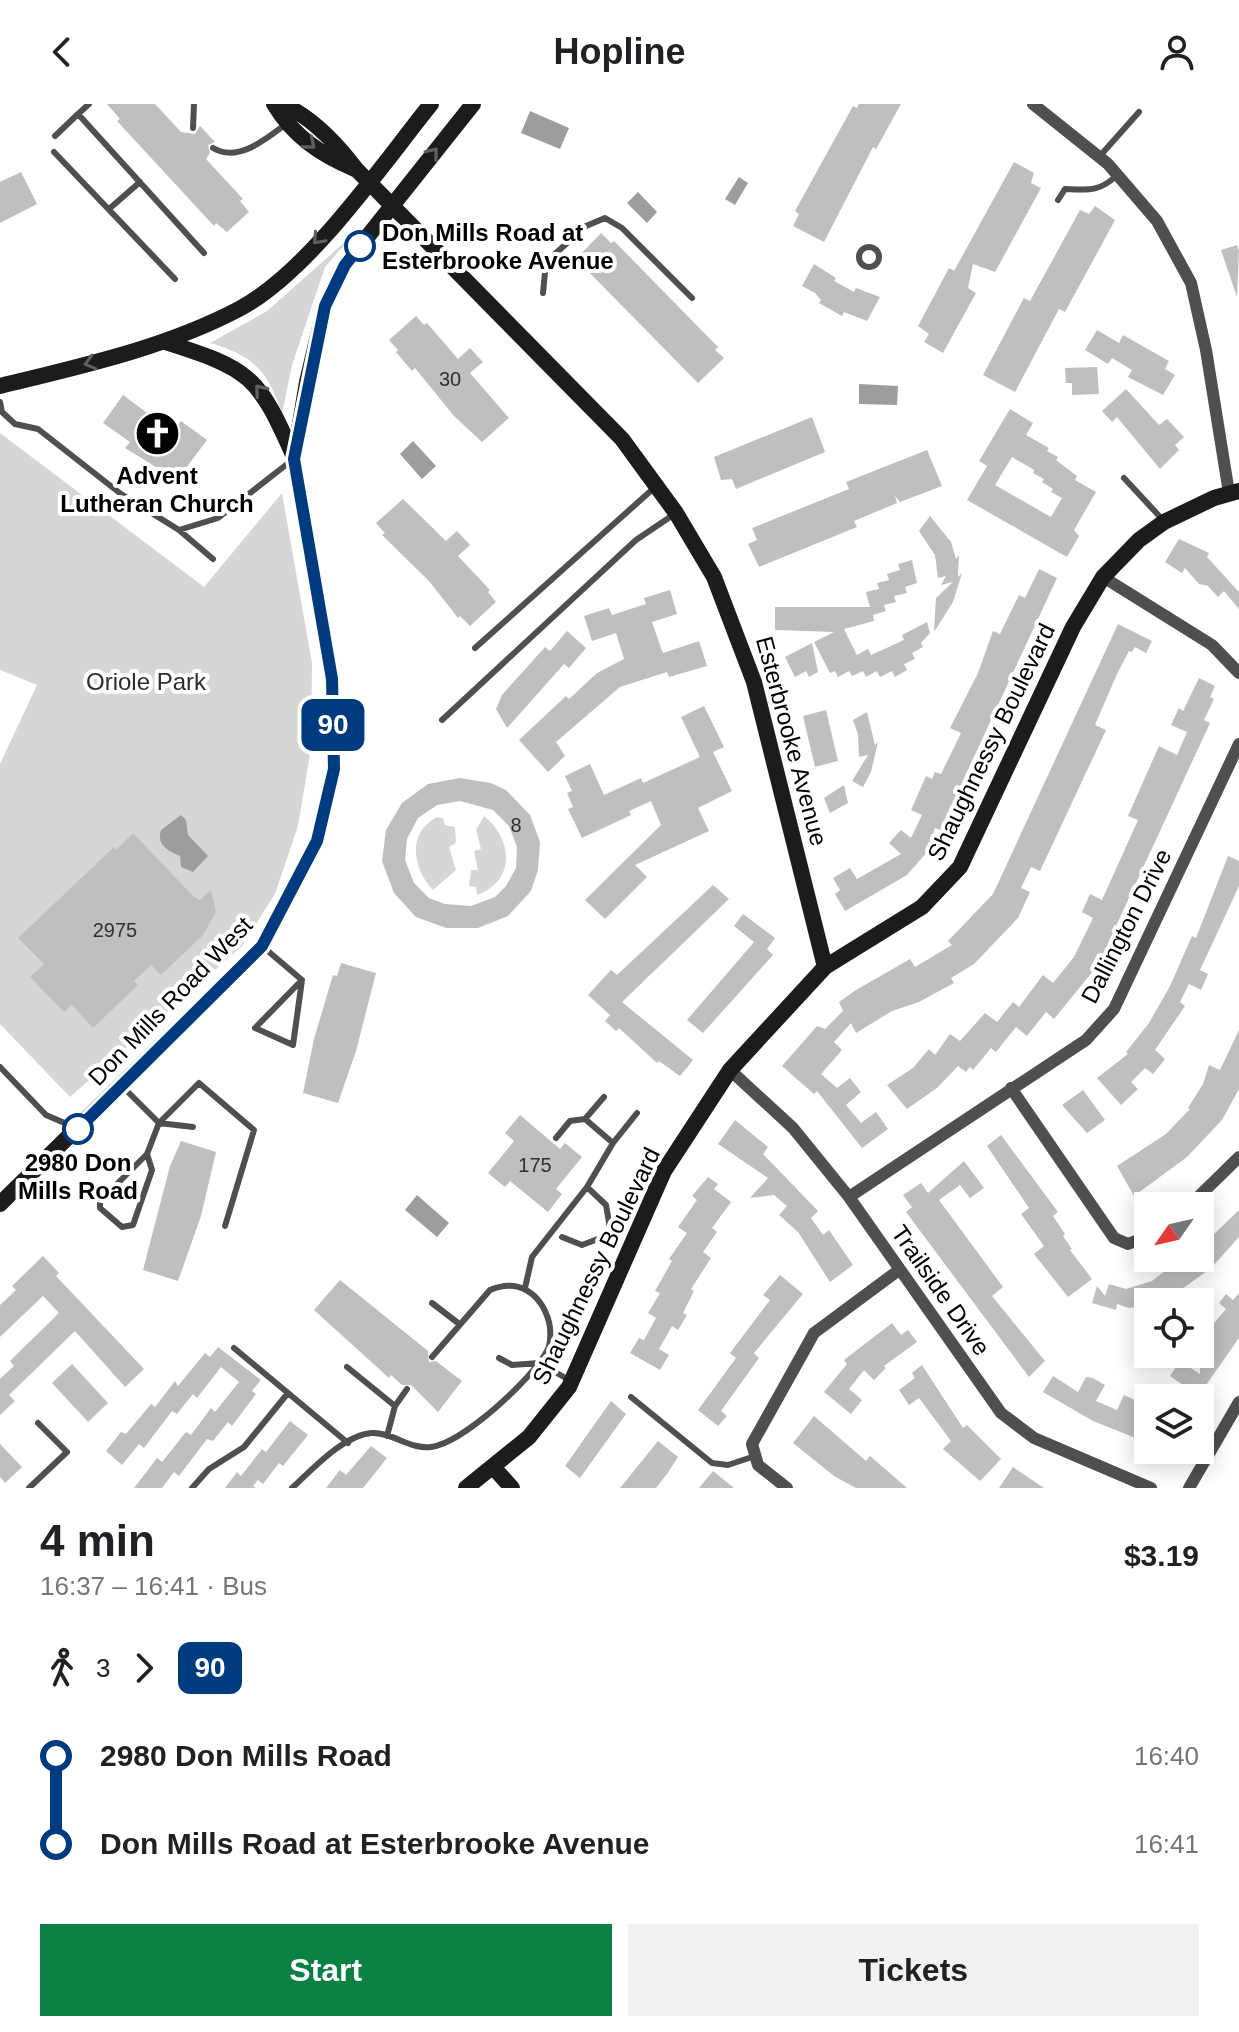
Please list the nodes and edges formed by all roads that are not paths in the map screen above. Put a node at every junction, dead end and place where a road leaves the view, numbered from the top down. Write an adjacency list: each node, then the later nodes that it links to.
1 (89, 104): 9 (lane)
2 (194, 104): 11 (lane)
3 (274, 104): 10 (street)
4 (282, 104): 16 (street, Esterbrooke Avenue)
5 (431, 104): 16 (street)
6 (473, 104): 20 (street, Don Mills Road West, one-way to 6)
7 (1033, 104): 15 (street)
8 (1139, 112): 15 (lane)
9 (78, 114): 12 (lane); 18 (lane)
10 (286, 124): 13 (lane); 16 (street, one-way to 16)
11 (193, 128)
12 (55, 136)
13 (213, 148)
14 (54, 152): 21 (lane)
15 (1099, 157): 17 (street)
16 (363, 175): 20 (street, Esterbrooke Avenue); 26 (street, one-way to 26)
17 (1117, 175): 19 (lane); 32 (street)
18 (140, 182): 21 (lane); 22 (lane)
19 (1058, 200)
20 (393, 203): 29 (street, Don Mills Road West); 31 (street, Esterbrooke Avenue)
21 (109, 209): 23 (lane)
22 (204, 253)
23 (175, 279)
24 (543, 293): 25 (lane)
25 (692, 298)
26 (165, 342): 27 (street, one-way to 27); 29 (street, one-way to 26)
27 (0, 386)
28 (0, 402): 35 (lane)
29 (294, 459): 35 (lane); 42 (street, Don Mills Road West)
30 (1124, 478): 34 (lane)
31 (657, 485): 33 (street, Esterbrooke Avenue); 38 (lane)
32 (1234, 492): 34 (street, Shaughnessy Boulevard)
33 (676, 513): 40 (lane); 43 (street, Esterbrooke Avenue)
34 (1164, 522): 37 (street, Shaughnessy Boulevard)
35 (179, 530): 36 (lane)
36 (213, 559)
37 (1103, 577): 39 (street); 43 (street, Shaughnessy Boulevard)
38 (475, 648)
39 (1239, 673)
40 (442, 720)
41 (1239, 744): 48 (street, Dallington Drive)
42 (262, 946): 44 (lane); 47 (street, Don Mills Road West)
43 (825, 967): 46 (street, Shaughnessy Boulevard)
44 (302, 980): 44 (lane)
45 (0, 1067): 54 (lane)
46 (730, 1070): 61 (street, Trailside Drive); 75 (street, Shaughnessy Boulevard)
47 (122, 1086): 52 (lane); 54 (street, Don Mills Road West)
48 (1011, 1088): 61 (street, Dallington Drive); 65 (street)
49 (604, 1097): 51 (lane)
50 (637, 1113): 56 (lane)
51 (585, 1119): 55 (lane); 56 (lane)
52 (159, 1123): 53 (lane); 57 (lane); 63 (lane)
53 (193, 1127)
54 (78, 1129): 62 (street, Don Mills Road West)
55 (556, 1138)
56 (613, 1143): 59 (lane)
57 (147, 1154): 57 (lane)
58 (1239, 1157): 60 (street)
59 (587, 1187): 64 (lane); 67 (lane)
60 (1203, 1192)
61 (849, 1197): 66 (street, Trailside Drive)
62 (0, 1204)
63 (225, 1226)
64 (562, 1237)
65 (1134, 1242)
66 (899, 1270): 84 (street); 92 (street, Trailside Drive)
67 (525, 1288): 69 (lane); 73 (lane)
68 (432, 1303): 69 (lane)
69 (458, 1323): 71 (lane)
70 (234, 1348): 77 (lane)
71 (432, 1357)
72 (499, 1358): 73 (lane)
73 (539, 1363): 75 (lane); 82 (lane)
74 (347, 1367): 80 (lane)
75 (571, 1381): 85 (street, Shaughnessy Boulevard)
76 (407, 1389): 80 (lane)
77 (288, 1393): 83 (lane); 87 (lane)
78 (631, 1397): 84 (lane)
79 (1239, 1402): 93 (street)
80 (395, 1406): 82 (lane)
81 (38, 1423): 86 (lane)
82 (387, 1436): 83 (lane)
83 (348, 1443): 88 (lane)
84 (756, 1456): 91 (street)
85 (494, 1468): 89 (street, Shaughnessy Boulevard); 90 (street)
86 (29, 1488)
87 (192, 1488)
88 (292, 1488)
89 (466, 1488)
90 (512, 1488)
91 (787, 1488)
92 (1151, 1488)
93 (1189, 1488)

